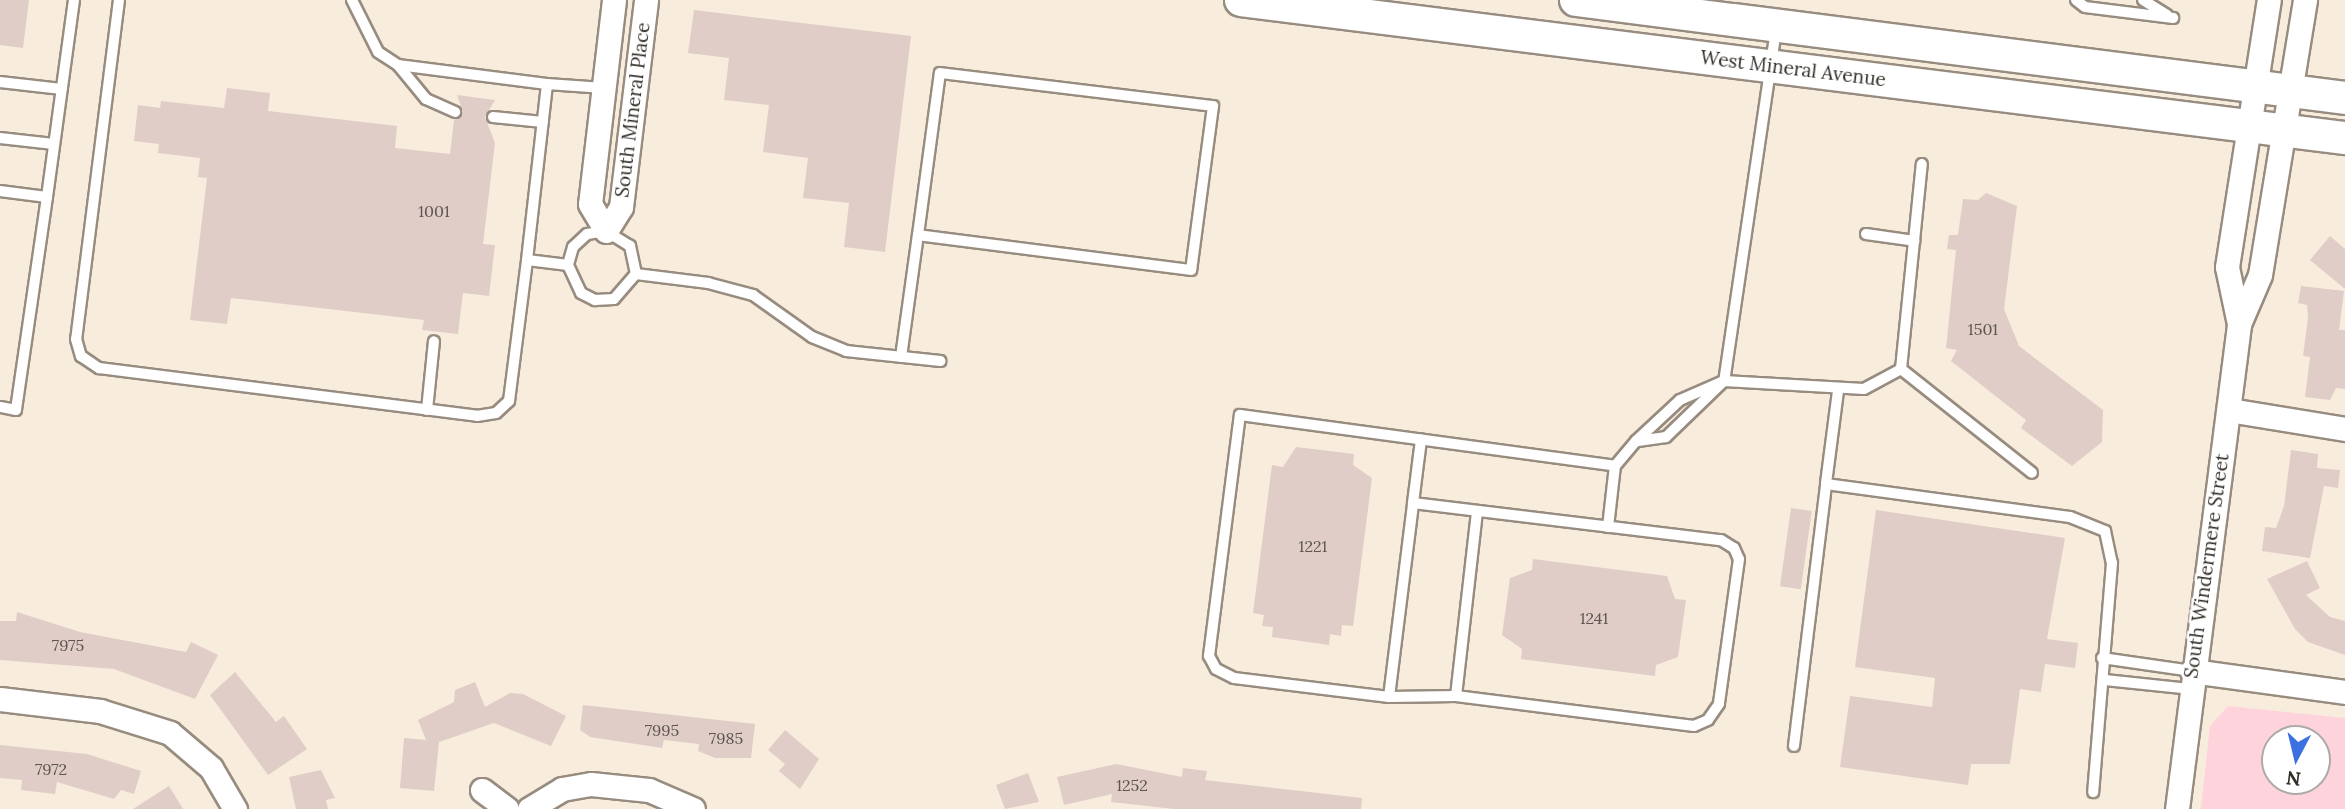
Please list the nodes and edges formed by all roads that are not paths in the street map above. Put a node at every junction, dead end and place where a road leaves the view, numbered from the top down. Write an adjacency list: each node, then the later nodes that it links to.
1 (74, 0): 18 (lane)
2 (119, 0): 47 (lane)
3 (352, 0): 14 (lane)
4 (614, 0): 19 (street, South Mineral Place)
5 (646, 0): 32 (street, South Mineral Place)
6 (1241, 0): 12 (main road, West Mineral Avenue)
7 (1576, 0): 13 (main road, West Mineral Avenue)
8 (2076, 0): 9 (lane)
9 (2143, 0)
10 (2269, 0): 21 (street, South Windermere Street)
11 (2305, 0): 23 (street, South Windermere Street)
12 (1355, 7): 15 (main road, West Mineral Avenue)
13 (1777, 24): 15 (lane); 21 (main road, West Mineral Avenue)
14 (398, 65): 17 (lane); 22 (lane)
15 (1773, 66): 21 (main road, West Mineral Avenue); 44 (lane)
16 (0, 82): 18 (lane)
17 (547, 84): 19 (lane); 25 (lane)
18 (62, 89): 28 (lane)
19 (604, 89): 32 (street, South Mineral Place)
20 (2345, 98): 23 (main road, West Mineral Avenue)
21 (2251, 105): 23 (main road, West Mineral Avenue); 23 (main road, West Mineral Avenue); 39 (street, South Windermere Street)
22 (455, 112)
23 (2287, 112): 27 (main road, West Mineral Avenue); 39 (street, South Windermere Street)
24 (492, 117): 25 (lane)
25 (543, 122): 36 (lane)
26 (0, 138): 28 (lane)
27 (2345, 138)
28 (54, 145): 31 (lane)
29 (1922, 164): 35 (lane)
30 (0, 191): 31 (lane)
31 (47, 197): 46 (lane)
32 (606, 231): 37 (lane); 38 (lane)
33 (1866, 234): 35 (lane)
34 (918, 235): 34 (lane); 41 (lane)
35 (1915, 241): 43 (lane)
36 (527, 260): 37 (lane); 47 (lane)
37 (568, 265): 38 (lane)
38 (636, 274): 41 (lane)
39 (2239, 324): 48 (street, South Windermere Street)
40 (435, 341): 47 (lane)
41 (901, 357): 42 (lane)
42 (940, 361)
43 (1901, 369): 45 (lane); 53 (lane)
44 (1724, 381): 45 (lane); 51 (lane); 51 (lane)
45 (1838, 391): 54 (lane)
46 (0, 407)
47 (427, 410)
48 (2229, 410): 49 (street); 60 (street, South Windermere Street)
49 (2345, 429)
50 (1421, 440): 52 (lane); 55 (lane); 63 (lane)
51 (1636, 440): 52 (lane)
52 (1615, 466): 57 (lane)
53 (2032, 473)
54 (1826, 484): 58 (lane); 65 (lane)
55 (1413, 503): 56 (lane); 63 (lane)
56 (1477, 511): 57 (lane); 62 (lane)
57 (1608, 527): 62 (lane)
58 (2102, 659): 59 (lane); 60 (lane)
59 (2105, 680): 60 (lane); 67 (lane)
60 (2191, 680): 61 (street); 72 (street, South Windermere Street)
61 (2345, 692)
62 (1456, 696): 63 (lane)
63 (1389, 697)
64 (0, 699): 68 (street)
65 (1794, 746)
66 (482, 790): 69 (street)
67 (2093, 792)
68 (235, 809)
69 (507, 809)
70 (530, 809): 71 (street)
71 (693, 809)
72 (2177, 809)

